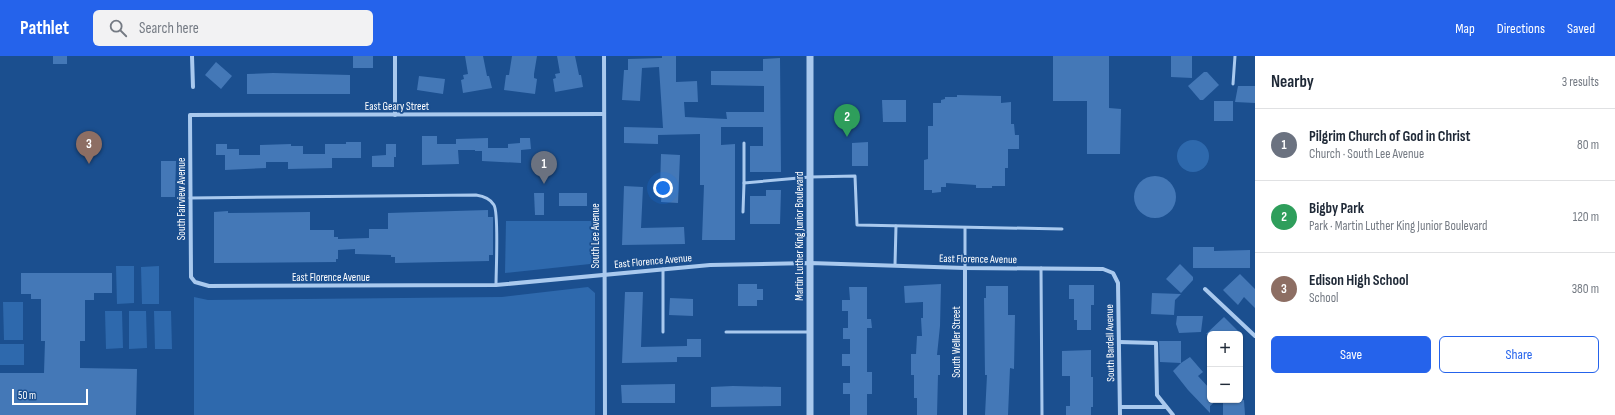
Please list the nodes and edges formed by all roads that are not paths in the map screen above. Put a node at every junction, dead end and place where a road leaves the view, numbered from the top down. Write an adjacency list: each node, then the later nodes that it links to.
1 (192, 56): 7 (street)
2 (395, 56): 10 (street)
3 (604, 56): 8 (street, South Lee Avenue)
4 (810, 56): 12 (street, Martin Luther King Junior Boulevard)
5 (1235, 56): 6 (lane)
6 (1233, 84)
7 (193, 87)
8 (604, 114): 10 (street, East Geary Street); 25 (street, South Lee Avenue)
9 (190, 115): 10 (street, East Geary Street); 14 (street, South Fairview Avenue)
10 (395, 115)
11 (744, 143): 13 (lane)
12 (810, 177): 13 (lane); 16 (lane); 19 (street, Martin Luther King Junior Boulevard)
13 (744, 183): 15 (lane)
14 (190, 198): 26 (street, South Fairview Avenue); 27 (lane)
15 (743, 212)
16 (896, 226): 17 (lane); 20 (lane)
17 (965, 228): 18 (lane); 21 (lane)
18 (1062, 229)
19 (810, 262): 20 (street, East Florence Avenue); 23 (street, East Florence Avenue); 31 (street, Martin Luther King Junior Boulevard)
20 (895, 265): 21 (street, East Florence Avenue)
21 (965, 268): 22 (street, East Florence Avenue); 38 (street, South Weller Street)
22 (1041, 268): 24 (street, East Florence Avenue); 39 (lane)
23 (663, 269): 25 (street, East Florence Avenue); 29 (lane)
24 (1113, 273): 33 (street, South Bardell Avenue)
25 (604, 274): 27 (street, East Florence Avenue); 36 (street, South Lee Avenue)
26 (195, 282): 27 (street, East Florence Avenue)
27 (496, 285)
28 (1205, 290): 32 (street)
29 (663, 332)
30 (726, 332): 31 (lane)
31 (810, 332): 37 (street, Martin Luther King Junior Boulevard)
32 (1255, 336)
33 (1119, 342): 34 (street, South Bardell Avenue); 35 (street)
34 (1120, 406): 35 (street); 40 (street, South Bardell Avenue)
35 (1166, 406): 41 (street)
36 (605, 415)
37 (810, 415)
38 (965, 415)
39 (1042, 415)
40 (1120, 415)
41 (1173, 415)

